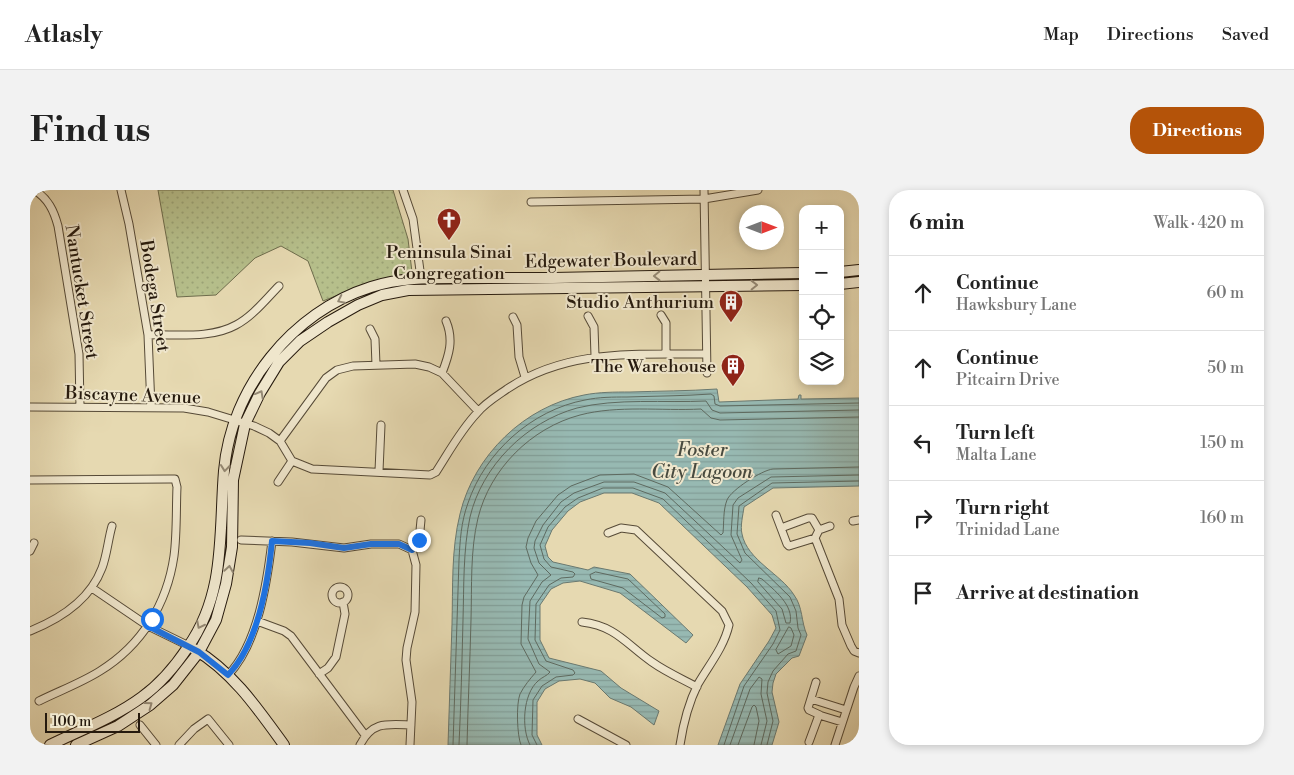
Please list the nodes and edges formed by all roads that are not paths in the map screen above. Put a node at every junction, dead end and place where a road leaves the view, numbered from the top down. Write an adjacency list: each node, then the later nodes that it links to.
1 (34, 190): 34 (street, Nantucket Street)
2 (120, 190): 25 (street, Bodega Street)
3 (404, 190): 12 (street)
4 (704, 190): 6 (street)
5 (758, 190): 6 (street)
6 (704, 199): 7 (street); 11 (street)
7 (531, 202)
8 (859, 270): 9 (street)
9 (844, 272)
10 (799, 273): 11 (street, Edgewater Boulevard)
11 (706, 275): 12 (street, Edgewater Boulevard, one-way to 12); 17 (street)
12 (421, 278): 18 (street, Edgewater Boulevard); 19 (street, Edgewater Boulevard); 37 (street, Edgewater Boulevard, one-way to 37)
13 (859, 282): 14 (street)
14 (844, 284)
15 (799, 285): 17 (street, Edgewater Boulevard, one-way to 15)
16 (279, 286): 25 (street)
17 (706, 286): 18 (street, Edgewater Boulevard); 27 (street)
18 (524, 290): 19 (street, Edgewater Boulevard)
19 (356, 306): 37 (street, Edgewater Boulevard, one-way to 19)
20 (661, 315): 26 (street)
21 (588, 316): 28 (street)
22 (513, 317): 32 (street)
23 (446, 321): 30 (street)
24 (370, 329): 29 (street)
25 (148, 335): 35 (street, Bodega Street)
26 (666, 354): 27 (street); 28 (street)
27 (706, 354): 31 (street)
28 (595, 356): 32 (street)
29 (376, 364): 30 (street); 39 (street)
30 (442, 373): 36 (street)
31 (708, 373)
32 (525, 377): 36 (street)
33 (30, 407): 34 (street, Biscayne Avenue)
34 (80, 407): 35 (street, Biscayne Avenue)
35 (151, 407): 37 (street, Biscayne Avenue)
36 (478, 412): 41 (street)
37 (240, 422): 39 (street, Biscayne Avenue); 63 (street, Edgewater Boulevard, one-way to 63); 64 (street, Edgewater Boulevard, one-way to 37)
38 (381, 425): 41 (street)
39 (280, 441): 40 (street)
40 (292, 461): 41 (street); 43 (street)
41 (379, 471)
42 (30, 480): 61 (street)
43 (278, 482)
44 (776, 515): 48 (street)
45 (422, 520): 55 (street)
46 (112, 526): 57 (street)
47 (830, 526): 49 (street)
48 (781, 528): 49 (street); 51 (street)
49 (819, 530): 51 (street)
50 (608, 533): 70 (street)
51 (815, 538): 65 (street)
52 (241, 540): 53 (street)
53 (272, 541): 55 (street); 59 (street)
54 (34, 543): 56 (street)
55 (412, 550): 78 (street)
56 (30, 551)
57 (92, 588): 61 (street); 62 (street)
58 (343, 602): 66 (street)
59 (257, 621): 66 (street); 67 (street)
60 (582, 622): 70 (street)
61 (148, 626): 63 (street); 72 (street)
62 (30, 630)
63 (189, 646): 64 (street); 81 (street, Edgewater Boulevard)
64 (199, 652): 67 (street); 82 (street, Edgewater Boulevard, one-way to 64)
65 (859, 653)
66 (319, 674): 79 (street)
67 (228, 675): 86 (street)
68 (859, 676): 73 (street)
69 (816, 682): 71 (street)
70 (697, 687): 90 (street)
71 (811, 699): 73 (street); 74 (street)
72 (39, 701)
73 (846, 710): 76 (street)
74 (820, 715): 76 (street); 80 (street)
75 (578, 719): 89 (street)
76 (842, 722): 91 (street)
77 (140, 725): 83 (street)
78 (411, 725): 79 (street); 88 (street)
79 (365, 735): 87 (street)
80 (809, 742)
81 (50, 745)
82 (76, 745)
83 (156, 745)
84 (179, 745): 85 (street)
85 (229, 745)
86 (284, 745)
87 (360, 745)
88 (410, 745)
89 (626, 745)
90 (680, 745)
91 (835, 745)

